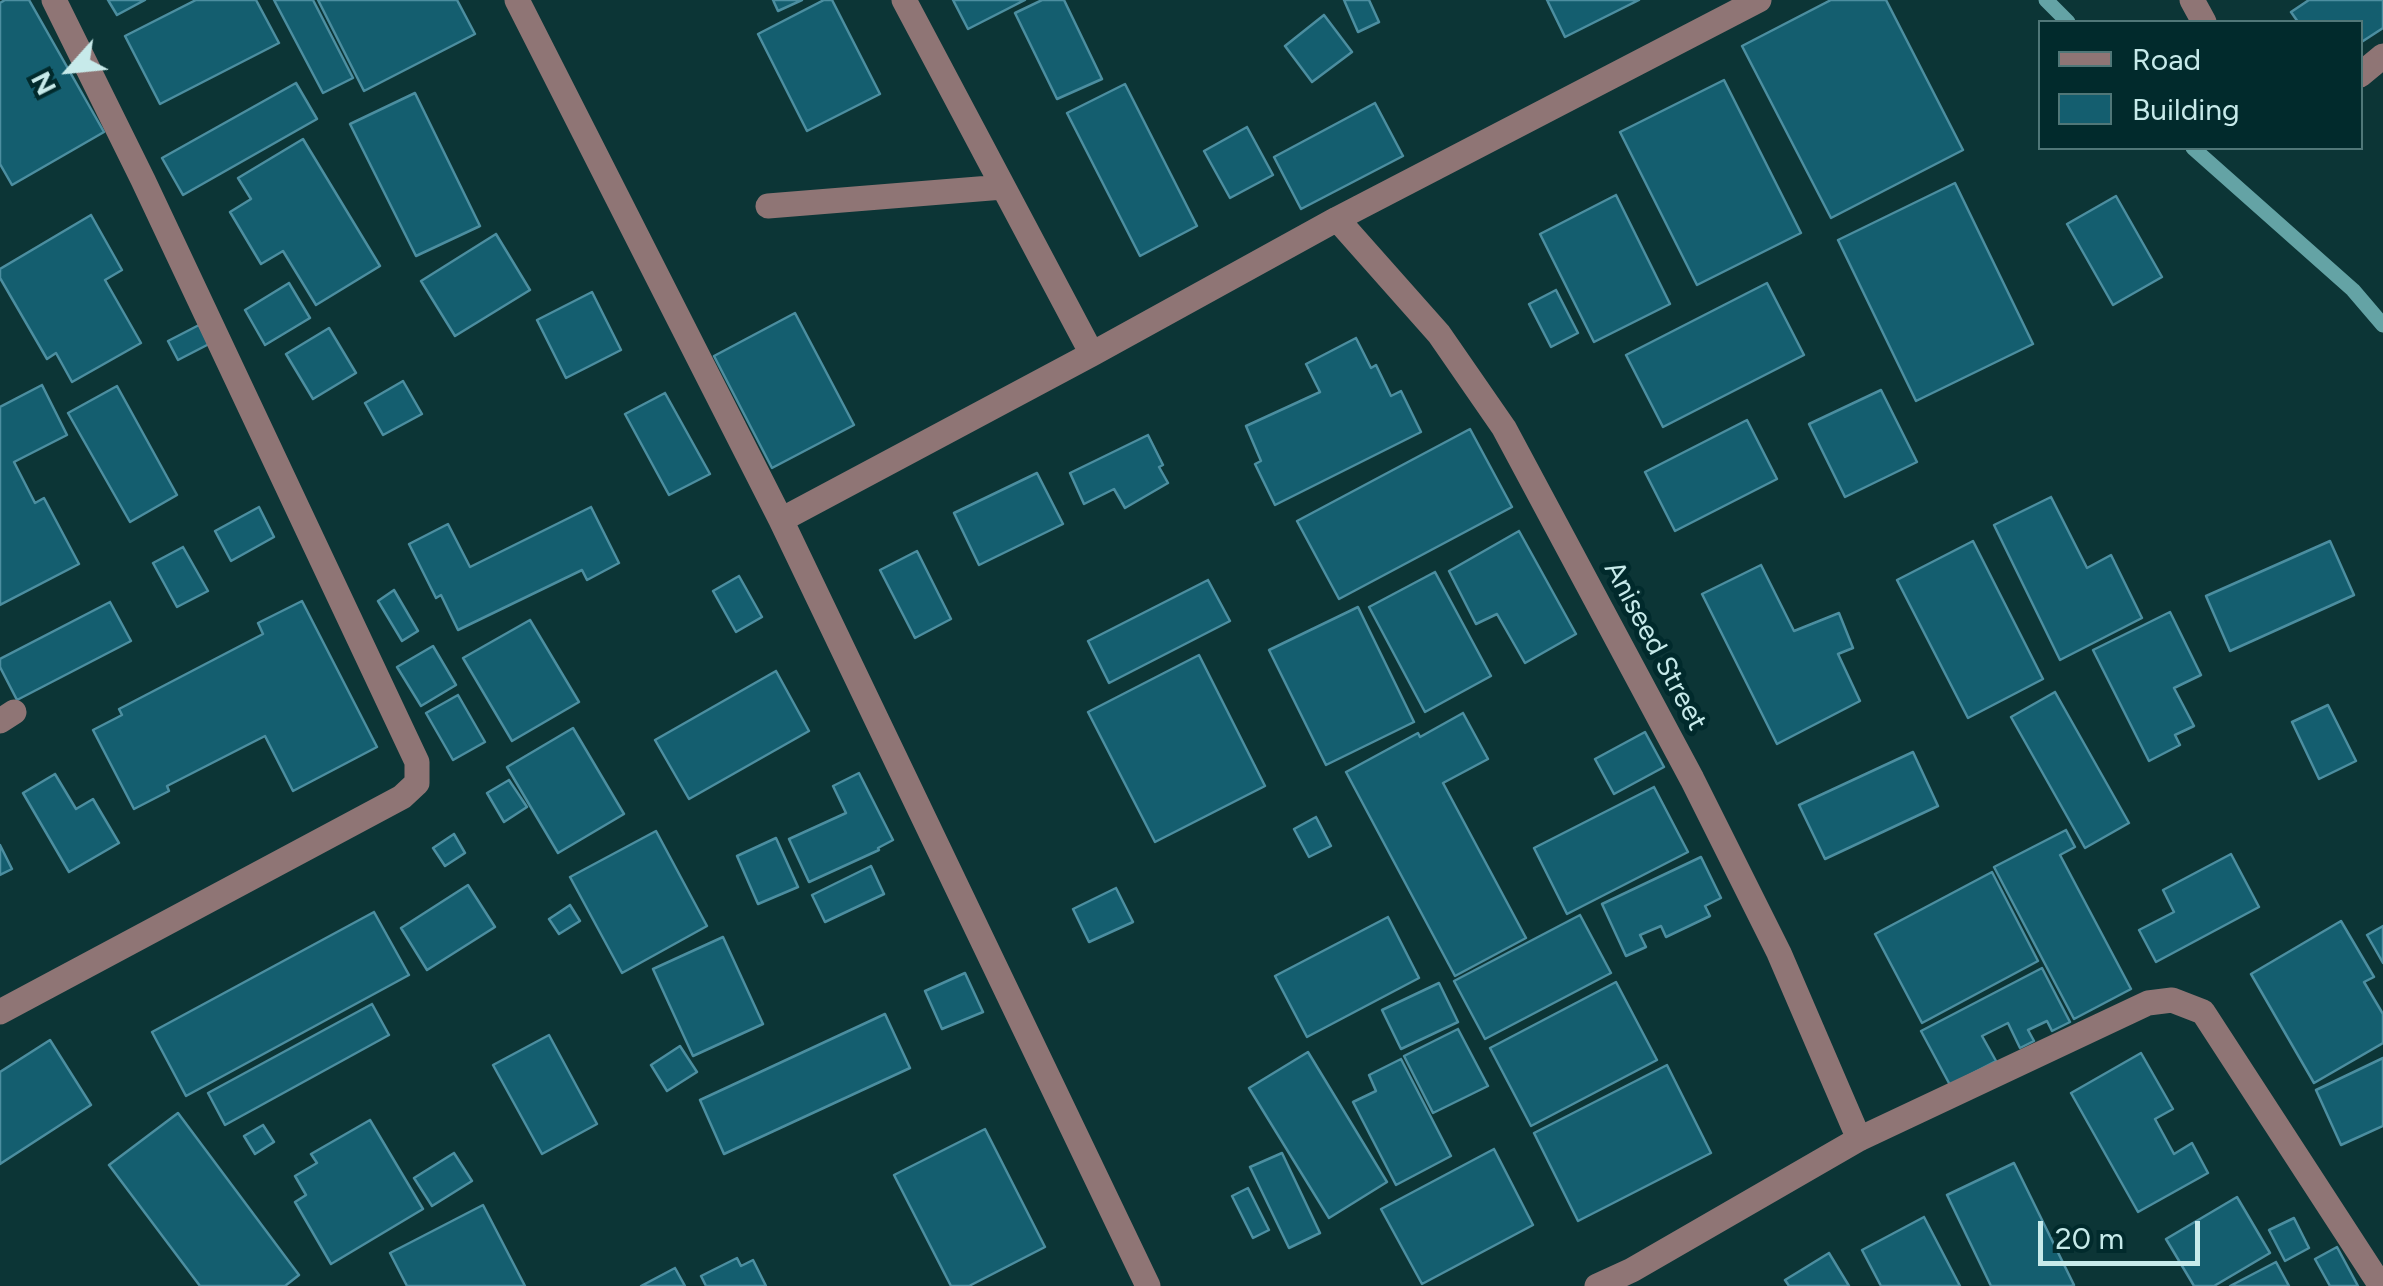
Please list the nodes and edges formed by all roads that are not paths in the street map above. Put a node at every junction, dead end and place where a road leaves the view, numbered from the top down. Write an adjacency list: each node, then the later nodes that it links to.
1 (54, 0): 12 (street)
2 (517, 0): 11 (street)
3 (904, 0): 7 (street)
4 (1752, 2): 9 (street)
5 (2383, 56): 6 (street)
6 (2363, 73)
7 (1003, 187): 8 (street); 10 (street)
8 (768, 206)
9 (1337, 218): 10 (street); 13 (street, Aniseed Street)
10 (1092, 354): 11 (street)
11 (781, 520): 15 (street)
12 (0, 1012)
13 (1858, 1138): 14 (street); 17 (street)
14 (1635, 1278): 16 (street)
15 (1148, 1286)
16 (1597, 1286)
17 (2381, 1286)

